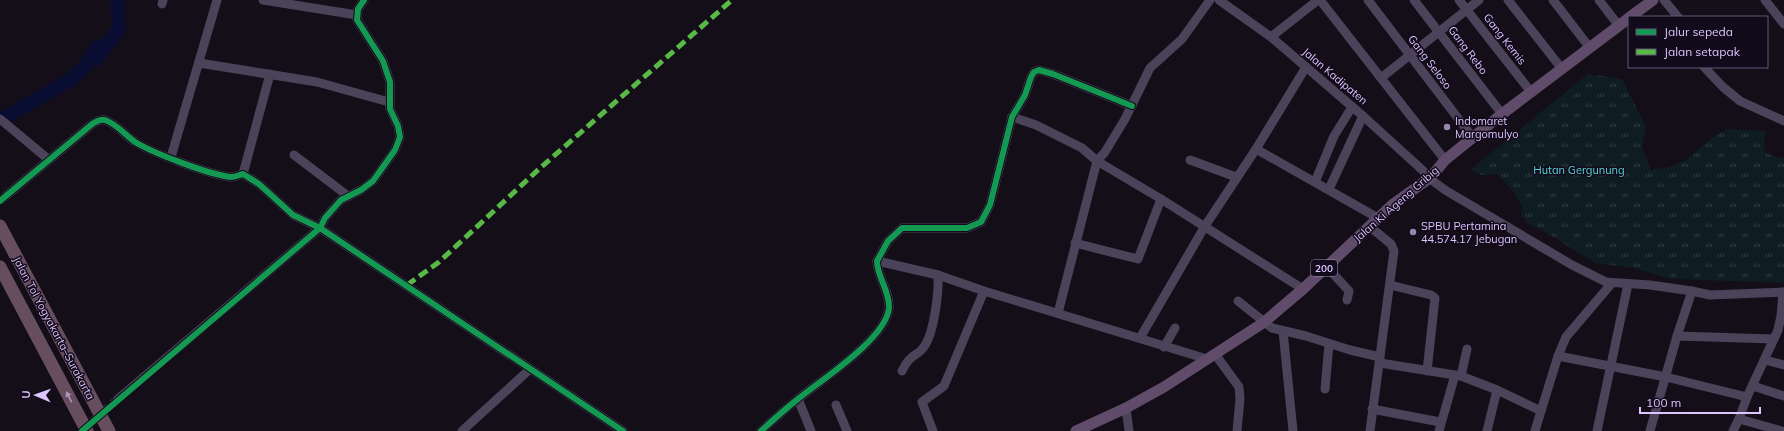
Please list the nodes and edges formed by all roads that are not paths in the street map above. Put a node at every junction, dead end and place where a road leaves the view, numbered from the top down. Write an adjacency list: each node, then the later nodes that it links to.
1 (217, 0): 28 (street)
2 (263, 0): 18 (street)
3 (364, 0): 18 (street)
4 (1210, 0): 36 (street)
5 (1219, 0): 25 (street, Jalan Kadipaten)
6 (1319, 0): 25 (street); 33 (street)
7 (1368, 0): 27 (street, Gang Seloso)
8 (1414, 0): 24 (street, Gang Rebo)
9 (1459, 0): 17 (street, Gang Kemis)
10 (1479, 0): 17 (street)
11 (1508, 0): 31 (street)
12 (1553, 0): 26 (street)
13 (1599, 0): 23 (street)
14 (1664, 0): 20 (street)
15 (1765, 0): 22 (street)
16 (1648, 1): 19 (main road, Jalan Ki Ageng Gribig / 200)
17 (1466, 9): 24 (street); 34 (street, Gang Kemis)
18 (357, 15): 35 (street)
19 (1632, 16)
20 (1677, 16)
21 (1628, 19): 23 (main road, Jalan Ki Ageng Gribig / 200)
22 (1784, 24)
23 (1618, 26): 26 (main road, Jalan Ki Ageng Gribig / 200)
24 (1439, 32): 27 (street); 38 (street, Gang Rebo)
25 (1271, 37): 29 (street, Jalan Kadipaten)
26 (1590, 48): 31 (main road, Jalan Ki Ageng Gribig / 200)
27 (1410, 55): 33 (street); 43 (street, Gang Seloso)
28 (199, 63): 32 (street); 46 (street)
29 (1306, 67): 37 (street, Jalan Kadipaten); 44 (street)
30 (1705, 68): 42 (street)
31 (1562, 69): 34 (main road, Jalan Ki Ageng Gribig / 200)
32 (270, 74): 35 (street); 51 (street)
33 (1381, 78): 49 (street)
34 (1532, 92): 38 (main road, Jalan Ki Ageng Gribig / 200)
35 (389, 102): 57 (street)
36 (1132, 106): 40 (street); 50 (street)
37 (1352, 107): 39 (street, Jalan Kadipaten); 54 (street)
38 (1502, 114): 43 (main road, Jalan Ki Ageng Gribig / 200)
39 (1363, 116): 53 (street, Jalan Kadipaten); 55 (street)
40 (1012, 117): 50 (street); 64 (street)
41 (4, 121): 47 (street)
42 (1784, 121)
43 (1473, 138): 49 (main road, Jalan Ki Ageng Gribig / 200)
44 (1256, 149): 52 (street); 54 (street)
45 (294, 155): 57 (street)
46 (171, 157): 47 (street); 51 (street)
47 (48, 159): 56 (street)
48 (1190, 160): 52 (street)
49 (1445, 160): 53 (main road, Jalan Ki Ageng Gribig / 200)
50 (1097, 161): 58 (street); 63 (street)
51 (243, 174): 62 (street)
52 (1236, 177): 61 (street)
53 (1432, 178): 59 (main road, Jalan Ki Ageng Gribig / 200); 68 (street, Jalan Kadipaten)
54 (1315, 182): 55 (street)
55 (1329, 189): 59 (street)
56 (6, 195)
57 (348, 196): 62 (street)
58 (1161, 199): 61 (street); 63 (street)
59 (1374, 222): 65 (main road, Jalan Ki Ageng Gribig / 200); 70 (street)
60 (0, 226): 112 (highway, Jalan Tol Yogyakarta–Surakarta)
61 (1204, 226): 71 (street); 82 (street)
62 (320, 228): 93 (street); 103 (street)
63 (1075, 243): 77 (street)
64 (877, 261): 67 (street); 104 (street)
65 (1326, 266): 71 (main road, Jalan Ki Ageng Gribig / 200); 75 (street)
66 (0, 267): 111 (highway, Jalan Tol Yogyakarta–Surakarta, one-way to 66)
67 (938, 274): 73 (street); 94 (street)
68 (1611, 284): 69 (street); 87 (street)
69 (1628, 284): 72 (street); 92 (street)
70 (1390, 285): 89 (street); 95 (street)
71 (1303, 289): 78 (main road, Jalan Ki Ageng Gribig / 200)
72 (1692, 290): 74 (street); 81 (street)
73 (984, 291): 77 (street); 118 (street)
74 (1783, 292): 83 (street)
75 (1348, 300)
76 (1238, 301): 78 (street)
77 (1058, 313): 82 (street)
78 (1263, 323): 80 (street); 88 (main road, Jalan Ki Ageng Gribig / 200)
79 (1175, 328): 85 (street)
80 (1283, 331): 84 (street); 122 (street)
81 (1677, 336): 83 (street); 97 (street)
82 (1140, 338): 85 (street)
83 (1774, 339): 90 (street)
84 (1329, 344): 89 (street); 99 (street)
85 (1164, 347): 88 (street)
86 (1467, 349): 96 (street)
87 (1558, 356): 92 (street); 108 (street)
88 (1210, 357): 106 (main road, Jalan Ki Ageng Gribig / 200); 121 (street)
89 (1380, 360): 95 (street); 107 (street)
90 (1765, 360): 91 (street); 98 (street)
91 (1784, 366)
92 (1610, 367): 97 (street); 126 (street)
93 (530, 370): 113 (street); 114 (street)
94 (902, 371)
95 (1426, 371): 96 (street)
96 (1458, 375): 100 (street); 110 (street)
97 (1666, 377): 102 (street); 127 (street)
98 (1753, 386): 101 (street); 102 (street)
99 (1325, 389)
100 (1497, 390): 108 (street); 124 (street)
101 (1784, 396)
102 (1747, 397): 109 (street)
103 (118, 399)
104 (798, 399): 115 (street); 116 (street)
105 (836, 405): 117 (street)
106 (1126, 408): 119 (main road, Jalan Ki Ageng Gribig / 200); 120 (street)
107 (1372, 409): 110 (street); 123 (street)
108 (1541, 411): 125 (street)
109 (1740, 419): 128 (street); 129 (street)
110 (1440, 427)
111 (87, 431)
112 (109, 431)
113 (462, 431)
114 (623, 431)
115 (761, 431)
116 (811, 431)
117 (847, 431)
118 (932, 431)
119 (1076, 431)
120 (1129, 431)
121 (1238, 431)
122 (1294, 431)
123 (1370, 431)
124 (1487, 431)
125 (1535, 431)
126 (1597, 431)
127 (1650, 431)
128 (1733, 431)
129 (1782, 431)

